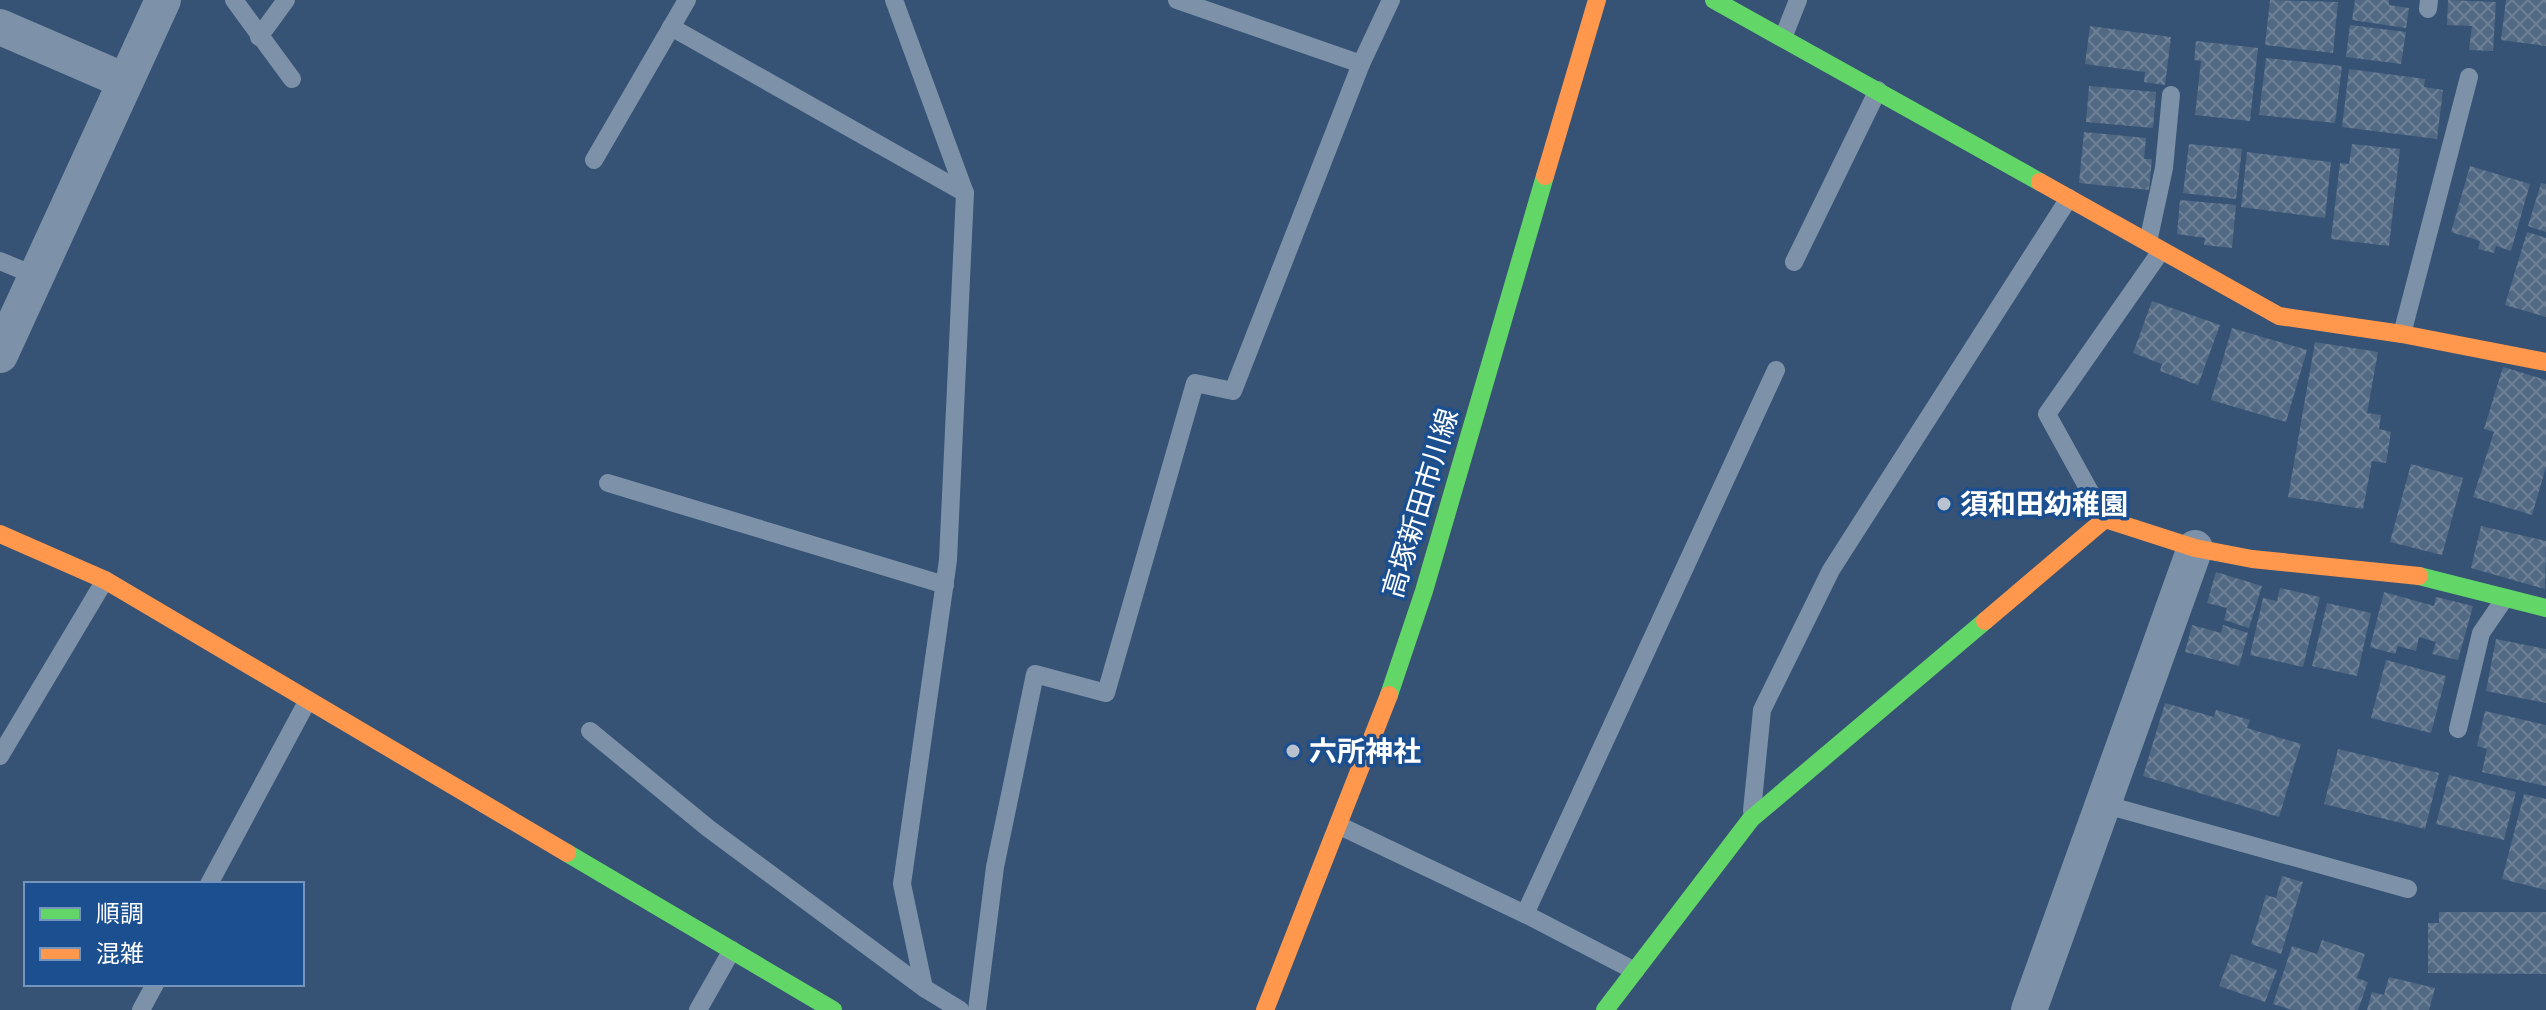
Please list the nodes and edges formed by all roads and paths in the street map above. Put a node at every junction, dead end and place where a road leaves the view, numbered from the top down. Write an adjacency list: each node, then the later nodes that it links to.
1 (163, 0): 18 (street)
2 (234, 0): 13 (lane)
3 (286, 0): 13 (lane)
4 (687, 0): 12 (lane)
5 (894, 0): 22 (lane)
6 (1177, 0): 15 (lane)
7 (1391, 0): 15 (lane)
8 (1597, 0): 46 (street, 高塚新田市川線)
9 (1714, 0): 14 (street)
10 (1798, 0): 14 (lane)
11 (0, 27): 18 (street)
12 (671, 27): 21 (lane); 22 (lane)
13 (259, 37): 17 (lane)
14 (1783, 38): 19 (street)
15 (1361, 64): 58 (lane)
16 (2469, 77): 28 (lane)
17 (292, 79)
18 (125, 81): 27 (street)
19 (1878, 90): 23 (street); 26 (lane)
20 (2171, 95): 24 (lane)
21 (594, 160)
22 (965, 193): 37 (lane)
23 (2070, 196): 24 (street); 45 (lane)
24 (2154, 247): 28 (street); 33 (lane)
25 (0, 261): 27 (lane)
26 (1794, 262)
27 (36, 276): 29 (street)
28 (2402, 334): 30 (street)
29 (0, 355)
30 (2546, 362)
31 (1776, 370): 49 (lane)
32 (608, 483): 37 (lane)
33 (2105, 519): 35 (street); 45 (street)
34 (0, 534): 36 (street)
35 (2195, 548): 38 (street); 44 (street)
36 (105, 580): 40 (street); 43 (lane)
37 (945, 585): 53 (lane)
38 (2505, 598): 39 (street); 41 (lane)
39 (2546, 608)
40 (308, 700): 47 (lane); 50 (street)
41 (2458, 729)
42 (590, 731): 53 (lane)
43 (0, 756)
44 (2103, 804): 48 (lane); 61 (street)
45 (1751, 819): 51 (street)
46 (1338, 825): 49 (lane); 59 (street, 高塚新田市川線)
47 (210, 882)
48 (2408, 889)
49 (1525, 914): 51 (lane)
50 (732, 950): 55 (lane); 56 (street)
51 (1635, 971): 60 (street)
52 (154, 986): 54 (lane)
53 (924, 988): 57 (lane)
54 (141, 1010)
55 (698, 1010)
56 (833, 1010)
57 (960, 1010)
58 (977, 1010)
59 (1265, 1010)
60 (1605, 1010)
61 (2029, 1010)

